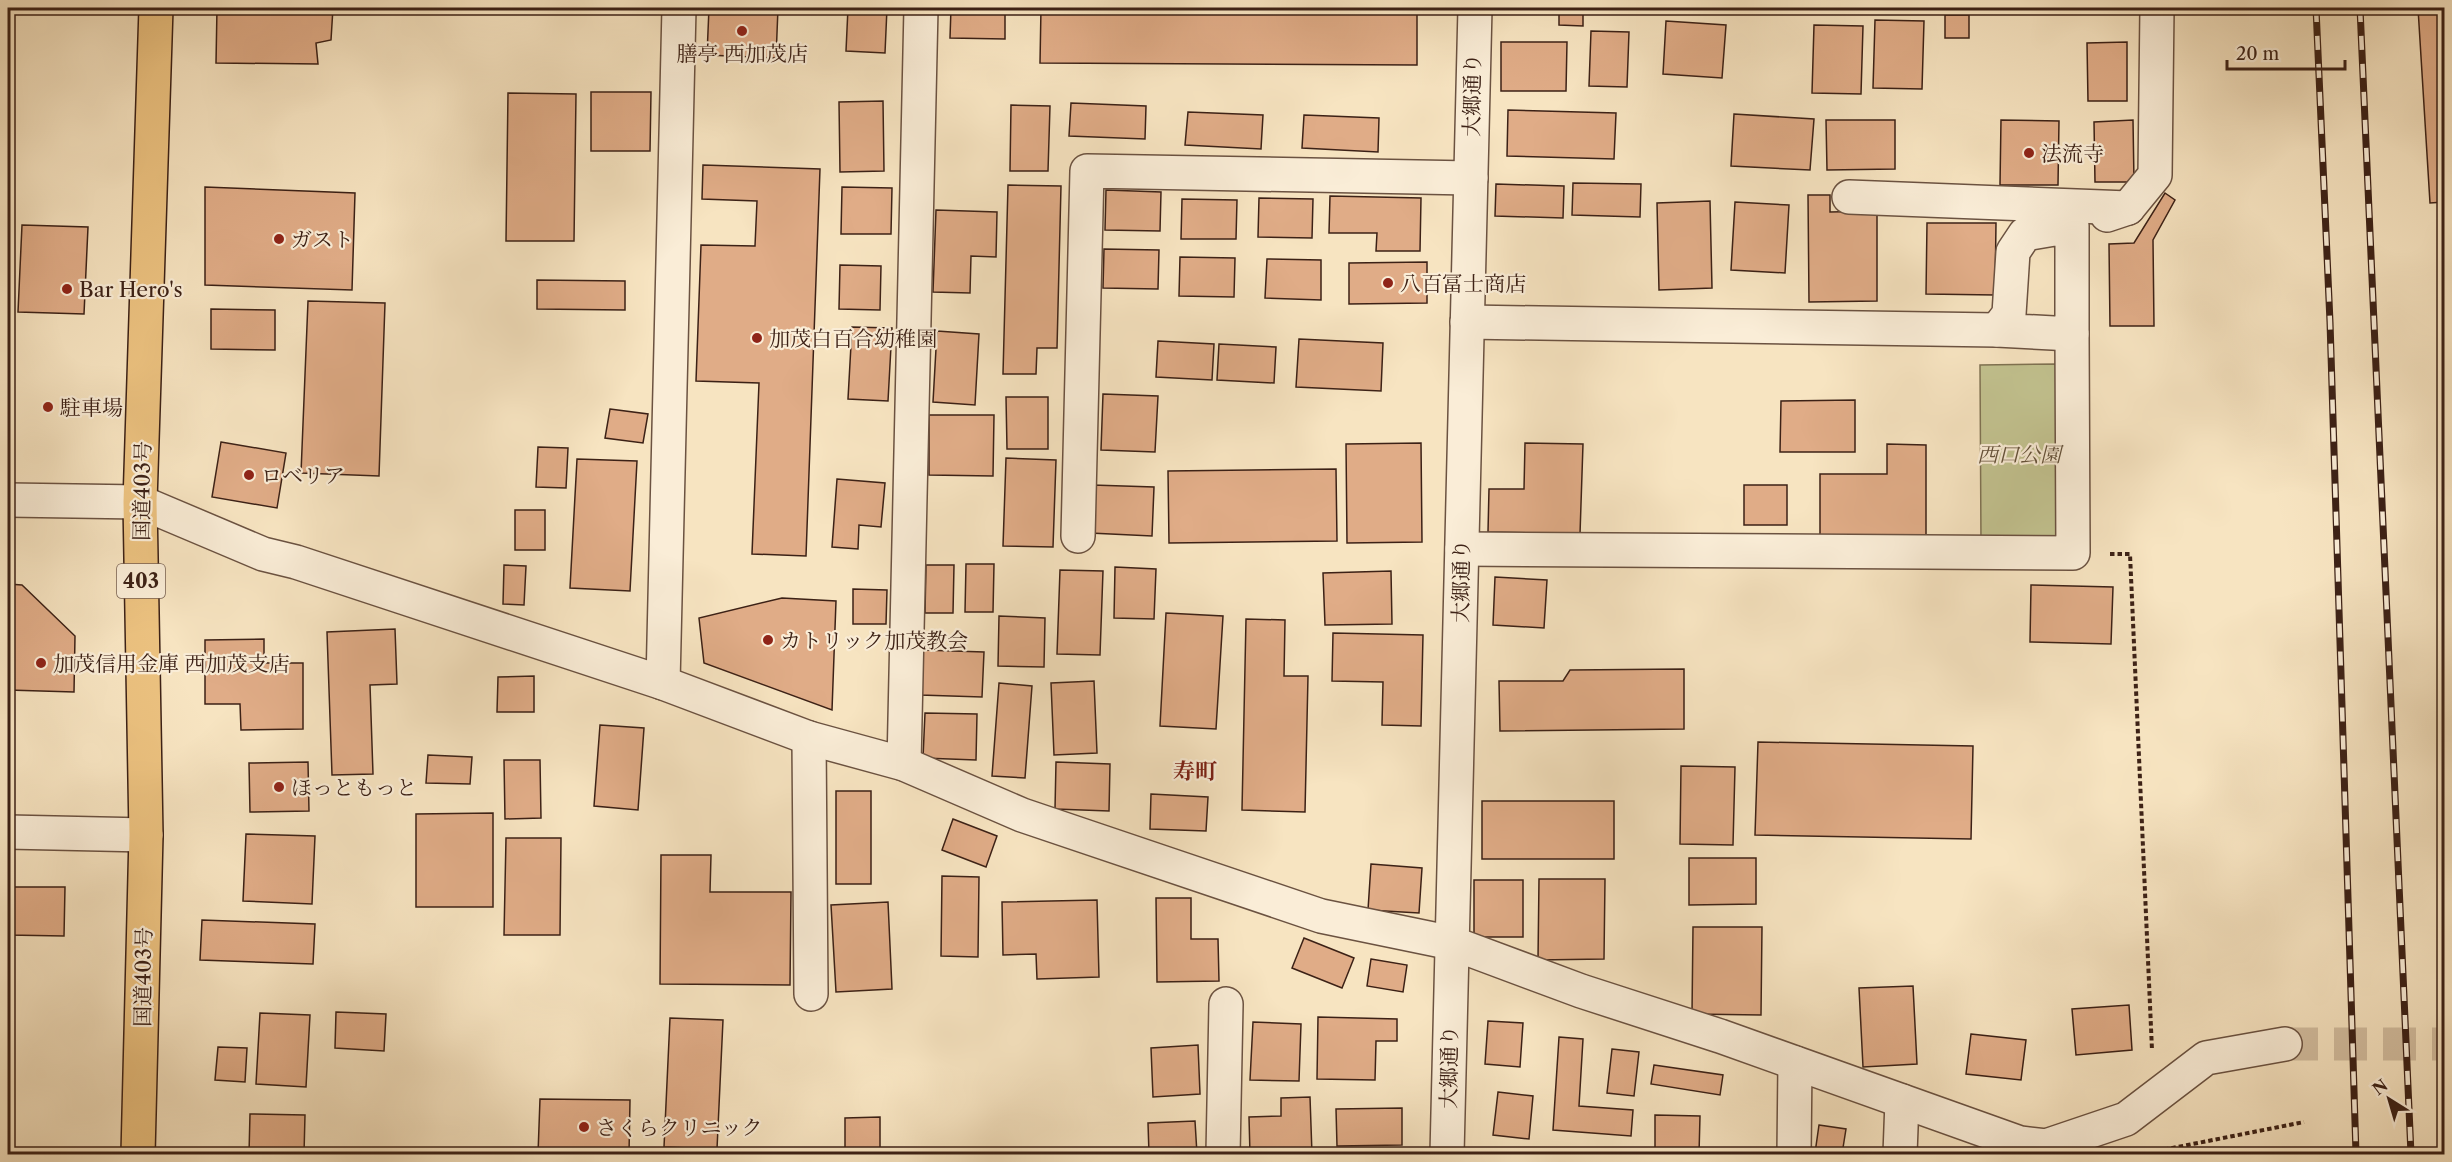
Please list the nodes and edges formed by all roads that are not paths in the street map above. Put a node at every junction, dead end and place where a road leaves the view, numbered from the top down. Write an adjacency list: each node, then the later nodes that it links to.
1 (156, 8): 14 (highway, 国道403号 / 403)
2 (679, 8): 17 (street)
3 (921, 8): 19 (street)
4 (1474, 8): 6 (street, 大郷通り)
5 (2157, 8): 8 (street)
6 (1470, 178): 10 (street, 大郷通り); 15 (street)
7 (1849, 197): 8 (street)
8 (2127, 208): 9 (street)
9 (2072, 226): 11 (street); 12 (street)
10 (1467, 322): 11 (street); 16 (street, 大郷通り)
11 (1997, 330): 12 (street)
12 (2072, 334): 16 (street)
13 (8, 500): 14 (street)
14 (140, 502): 17 (street); 21 (highway, 国道403号 / 403)
15 (1078, 536)
16 (1462, 549): 22 (street, 大郷通り)
17 (663, 683): 18 (street)
18 (809, 738): 19 (street); 23 (street)
19 (904, 764): 22 (street)
20 (8, 832): 21 (street)
21 (146, 835): 29 (highway, 国道403号 / 403)
22 (1452, 943): 26 (street); 31 (street, 大郷通り)
23 (810, 994)
24 (1226, 1004): 30 (street)
25 (2285, 1044): 28 (street)
26 (1795, 1063): 27 (street); 32 (street)
27 (1902, 1101): 28 (street); 33 (street)
28 (2020, 1149)
29 (138, 1155)
30 (1223, 1155)
31 (1447, 1155)
32 (1794, 1155)
33 (1900, 1155)

